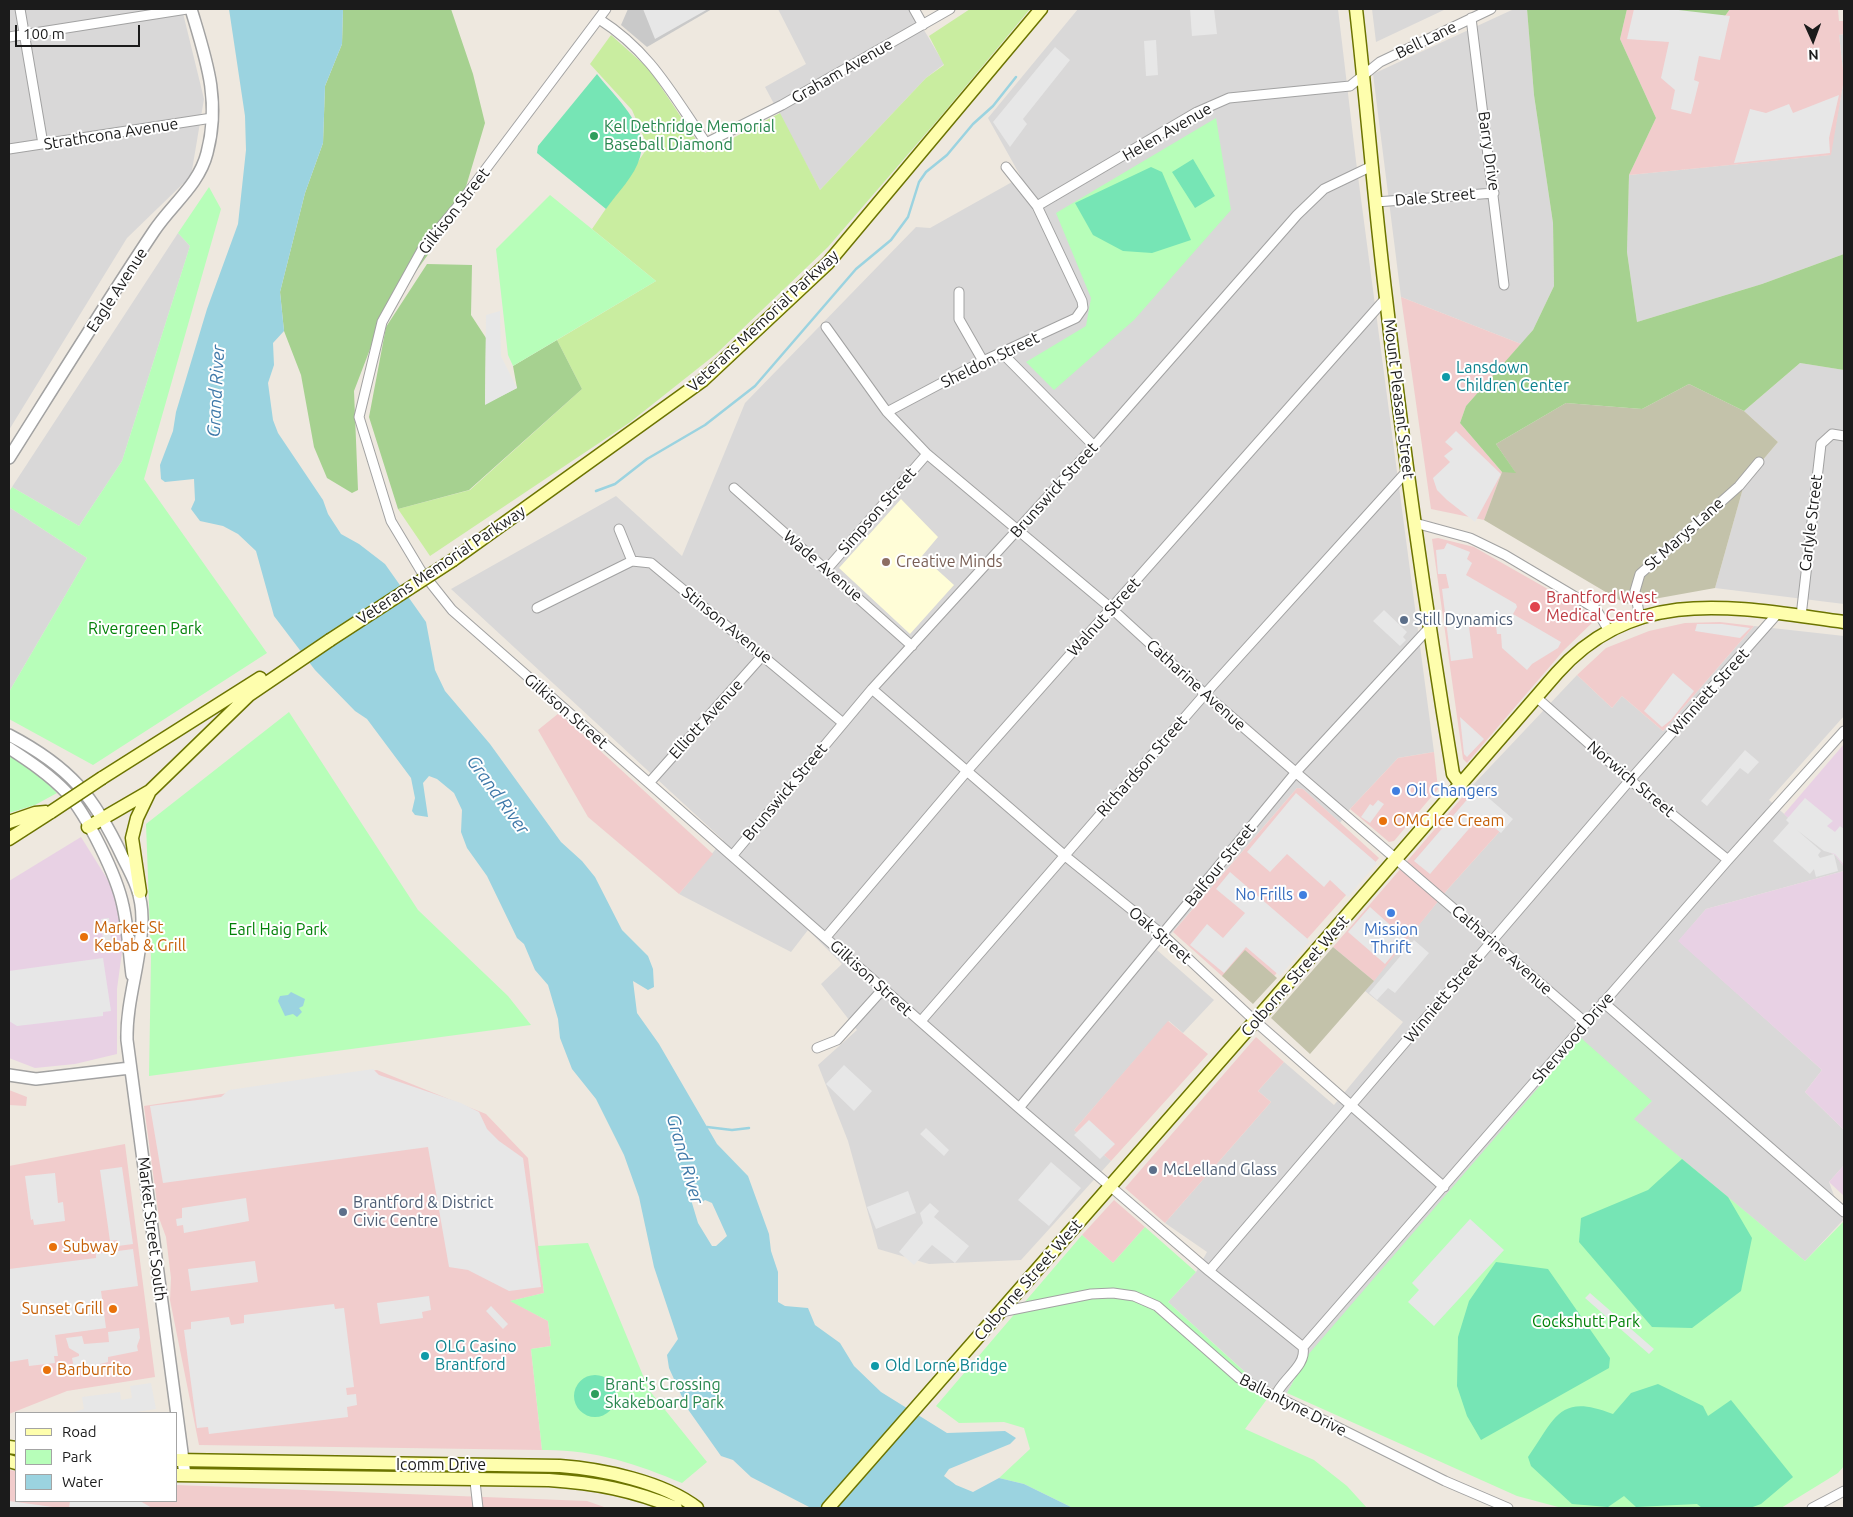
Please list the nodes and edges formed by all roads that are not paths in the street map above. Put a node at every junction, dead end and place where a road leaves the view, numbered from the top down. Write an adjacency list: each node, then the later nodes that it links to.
1 (20, 9): 13 (street)
2 (187, 9): 13 (street)
3 (191, 9): 16 (street, Eagle Avenue)
4 (606, 9): 11 (street, Gilkison Street)
5 (914, 9): 12 (street)
6 (950, 9): 12 (street, Graham Avenue)
7 (1042, 9): 54 (main road, Veterans Memorial Parkway, bridge)
8 (1356, 9): 15 (main road, Mount Pleasant Street)
9 (1491, 9): 10 (street, Bell Lane)
10 (1471, 18): 15 (street, Bell Lane); 21 (street, Barry Drive)
11 (599, 20): 12 (street, Graham Avenue); 64 (street, Gilkison Street)
12 (923, 25)
13 (24, 34): 14 (street); 17 (street)
14 (9, 36)
15 (1363, 76): 19 (main road, Mount Pleasant Street); 23 (street, Helen Avenue)
16 (212, 118): 17 (street, Strathcona Avenue); 34 (street, Eagle Avenue)
17 (43, 144): 18 (street, Strathcona Avenue)
18 (9, 149)
19 (1372, 166): 22 (main road, Mount Pleasant Street); 32 (street, Brunswick Street)
20 (1006, 167): 23 (street)
21 (1494, 193): 22 (street, Dale Street); 24 (street, Barry Drive)
22 (1376, 202): 26 (main road, Mount Pleasant Street)
23 (1037, 206): 28 (street, Sheldon Street)
24 (1504, 285)
25 (959, 292): 29 (street)
26 (1386, 298): 36 (main road, Mount Pleasant Street); 44 (street, Walnut Street)
27 (826, 327): 30 (street, Catharine Avenue)
28 (1003, 354): 29 (street, Sheldon Street); 32 (street)
29 (983, 361): 30 (street, Sheldon Street)
30 (887, 412): 33 (street, Catharine Avenue)
31 (1844, 436): 46 (street, Carlyle Street)
32 (1094, 446): 40 (street, Brunswick Street)
33 (927, 454): 40 (street, Catharine Avenue); 42 (street, Simpson Street)
34 (9, 458)
35 (1759, 462): 47 (street, St Marys Lane)
36 (1408, 470): 38 (main road, Mount Pleasant Street); 55 (street, Richardson Street)
37 (734, 488): 42 (street, Wade Avenue)
38 (1415, 523): 49 (main road, Mount Pleasant Street); 50 (street)
39 (619, 529): 41 (street)
40 (1019, 529): 44 (street, Catharine Avenue); 51 (street, Brunswick Street)
41 (632, 561): 43 (street); 52 (street, Stinson Avenue)
42 (827, 569): 51 (street, Wade Avenue)
43 (537, 608)
44 (1112, 609): 55 (street, Catharine Avenue); 61 (street, Walnut Street)
45 (1778, 613): 46 (main road, Colborne Street West); 47 (main road, Colborne Street West); 63 (street, Winniett Street)
46 (1801, 616): 48 (main road, Colborne Street West)
47 (1640, 618): 50 (main road, Colborne Street West)
48 (1844, 622)
49 (1429, 628): 62 (street, Balfour Street); 65 (main road, Mount Pleasant Street)
50 (1609, 631): 56 (main road, Colborne Street West)
51 (912, 646): 53 (street, Brunswick Street)
52 (763, 654): 57 (street, Stinson Avenue); 64 (street, Elliott Avenue)
53 (872, 689): 57 (street, Brunswick Street); 61 (street, Oak Street)
54 (246, 692): 66 (main road); 67 (main road, Veterans Memorial Parkway, bridge)
55 (1205, 694): 62 (street, Catharine Avenue); 72 (street, Richardson Street)
56 (1536, 697): 63 (street, Norwich Street); 65 (main road, Colborne Street West)
57 (842, 723): 73 (street, Brunswick Street)
58 (1844, 731): 75 (street, Sherwood Drive)
59 (9, 735): 68 (street, Market Street South)
60 (9, 748): 70 (street, Market Street South)
61 (967, 771): 72 (street, Oak Street); 78 (street, Walnut Street)
62 (1296, 772): 74 (street, Catharine Avenue); 77 (street, Balfour Street)
63 (1630, 780): 75 (street, Norwich Street); 79 (street, Winniett Street)
64 (649, 783): 73 (street, Gilkison Street)
65 (1461, 785): 74 (main road, Colborne Street West)
66 (150, 791): 68 (main road); 76 (main road)
67 (50, 812): 69 (main road); 71 (main road, Veterans Memorial Parkway)
68 (104, 818): 70 (main road); 76 (street, Market Street South)
69 (9, 822)
70 (88, 827): 80 (street, Market Street South)
71 (9, 839)
72 (1064, 855): 77 (street, Oak Street); 83 (street, Richardson Street)
73 (732, 856): 78 (street, Gilkison Street)
74 (1396, 859): 79 (street, Catharine Avenue); 84 (main road, Colborne Street West)
75 (1728, 860): 82 (street, Sherwood Drive)
76 (140, 892): 80 (street, Market Street South)
77 (1163, 935): 84 (street, Oak Street); 90 (street, Balfour Street)
78 (826, 938): 81 (street, Gilkison Street)
79 (1491, 942): 85 (street, Catharine Avenue); 89 (street, Winniett Street)
80 (134, 984): 87 (street, Market Street South)
81 (884, 989): 83 (street, Gilkison Street); 86 (street)
82 (1604, 1002): 85 (street, Sherwood Drive); 93 (street)
83 (921, 1022): 90 (street, Gilkison Street)
84 (1255, 1022): 89 (street, Oak Street); 91 (main road, Colborne Street West)
85 (1586, 1023): 92 (street, Sherwood Drive)
86 (818, 1048)
87 (130, 1068): 88 (street); 98 (street, Market Street South)
88 (9, 1075)
89 (1352, 1106): 92 (street, Oak Street); 94 (street, Winniett Street)
90 (1019, 1108): 91 (street, Gilkison Street)
91 (1111, 1186): 94 (street, Gilkison Street); 95 (main road, Colborne Street West)
92 (1444, 1187): 96 (street, Sherwood Drive)
93 (1844, 1212)
94 (1209, 1271): 96 (street)
95 (1001, 1312): 97 (street, Ballantyne Drive); 108 (main road, Colborne Street West)
96 (1303, 1347): 97 (street, Sherwood Drive)
97 (1275, 1397): 109 (street, Ballantyne Drive)
98 (174, 1412)
99 (178, 1444): 100 (street, Market Street South)
100 (180, 1460): 101 (main road, Icomm Drive); 102 (street, Market Street South)
101 (473, 1464): 103 (street); 107 (main road, Icomm Drive)
102 (181, 1475): 103 (main road, Icomm Drive)
103 (475, 1478): 105 (street); 106 (main road, Icomm Drive)
104 (1844, 1491): 110 (street)
105 (478, 1508)
106 (676, 1508)
107 (697, 1508)
108 (828, 1508)
109 (1508, 1508)
110 (1812, 1508)

